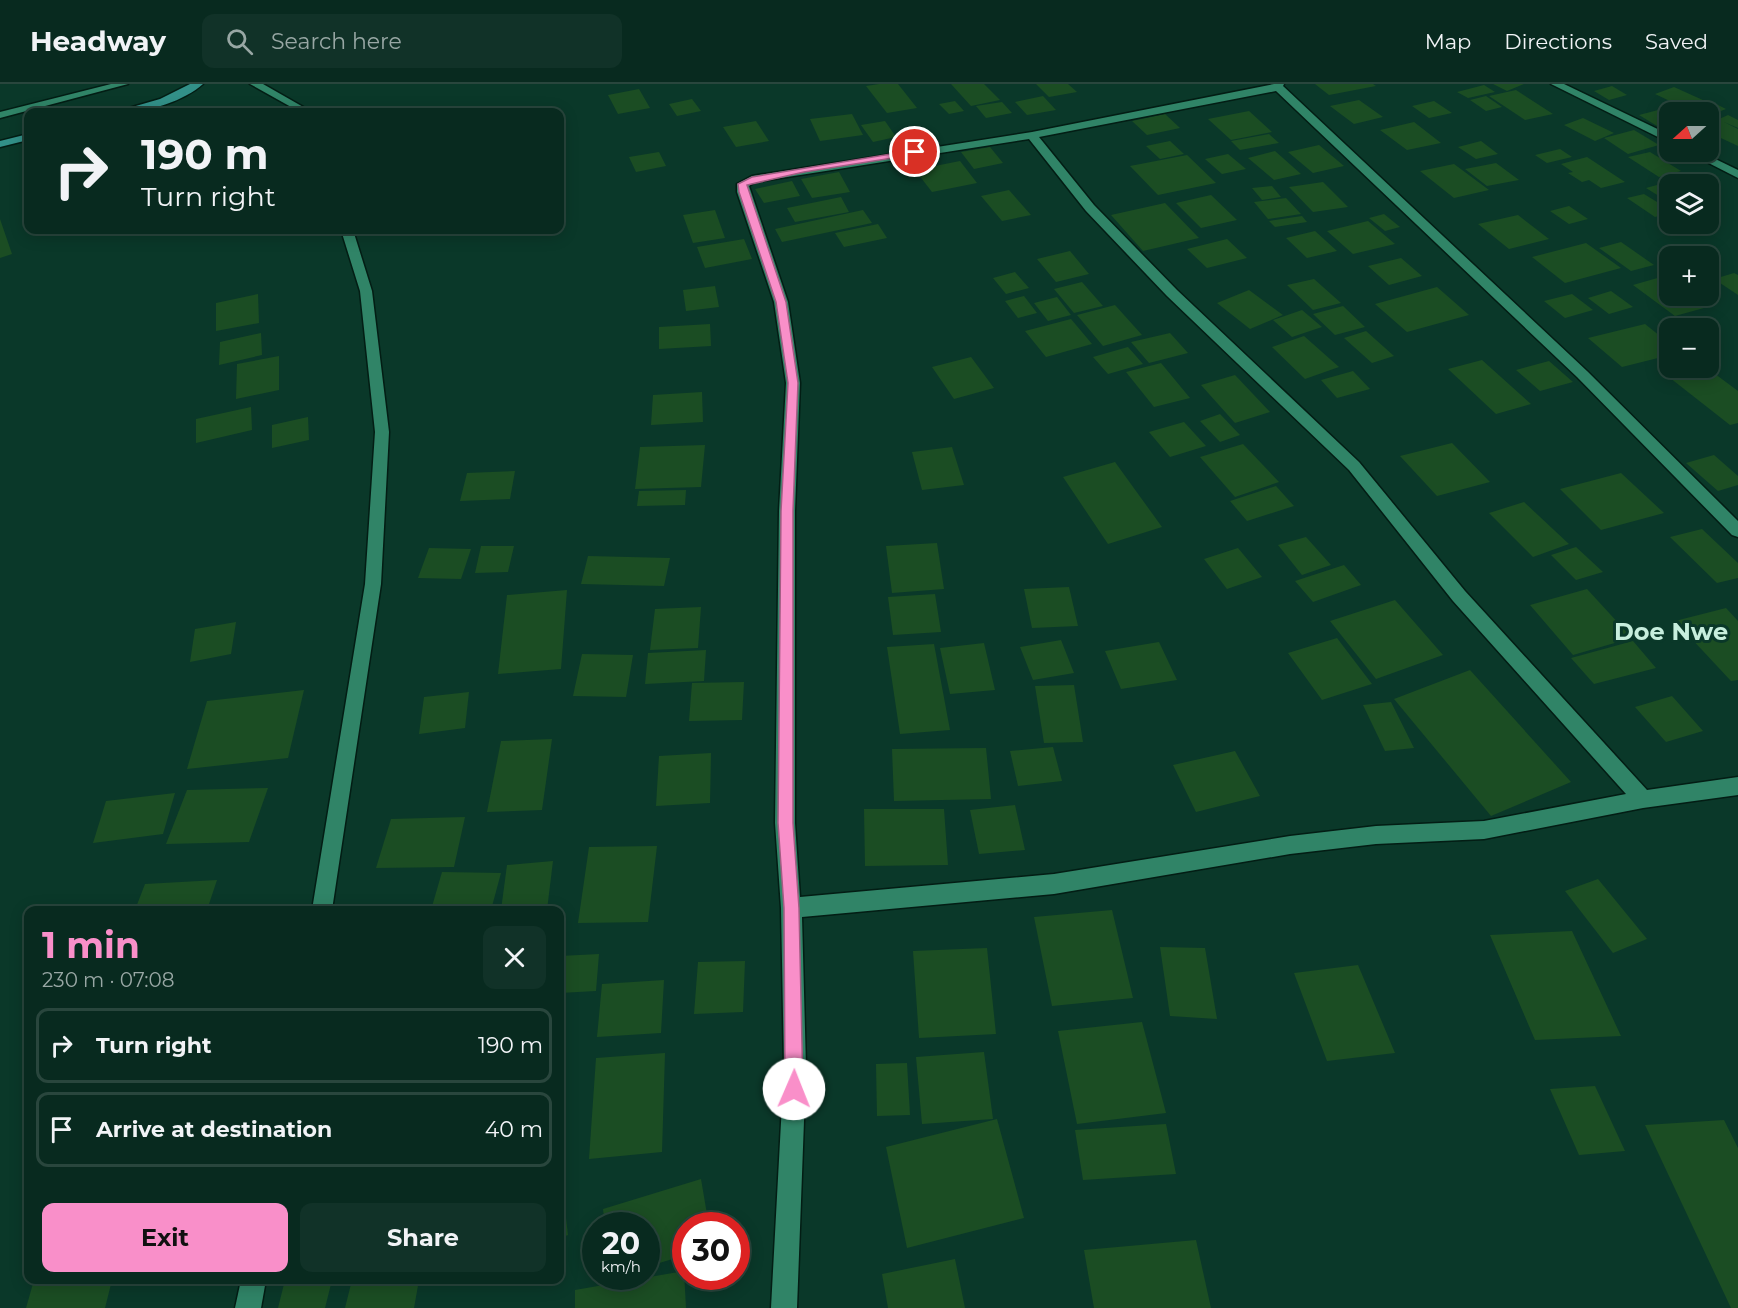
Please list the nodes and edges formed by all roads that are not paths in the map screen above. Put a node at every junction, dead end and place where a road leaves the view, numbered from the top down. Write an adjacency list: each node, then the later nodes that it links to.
1 (123, 84): 6 (street)
2 (198, 84): 7 (street)
3 (255, 84): 8 (street)
4 (1556, 84): 12 (street)
5 (1278, 86): 11 (street); 18 (street)
6 (28, 108)
7 (136, 108)
8 (300, 108)
9 (24, 109): 10 (street)
10 (0, 115)
11 (1032, 135): 20 (street); 22 (street)
12 (1659, 135)
13 (24, 138): 14 (street)
14 (0, 144)
15 (1712, 162): 16 (street)
16 (1738, 175)
17 (348, 234): 21 (street)
18 (1738, 531)
19 (1738, 786): 20 (street)
20 (1643, 799): 22 (street)
21 (323, 906)
22 (791, 908): 25 (street)
23 (253, 1284): 24 (street)
24 (248, 1308)
25 (784, 1308)

